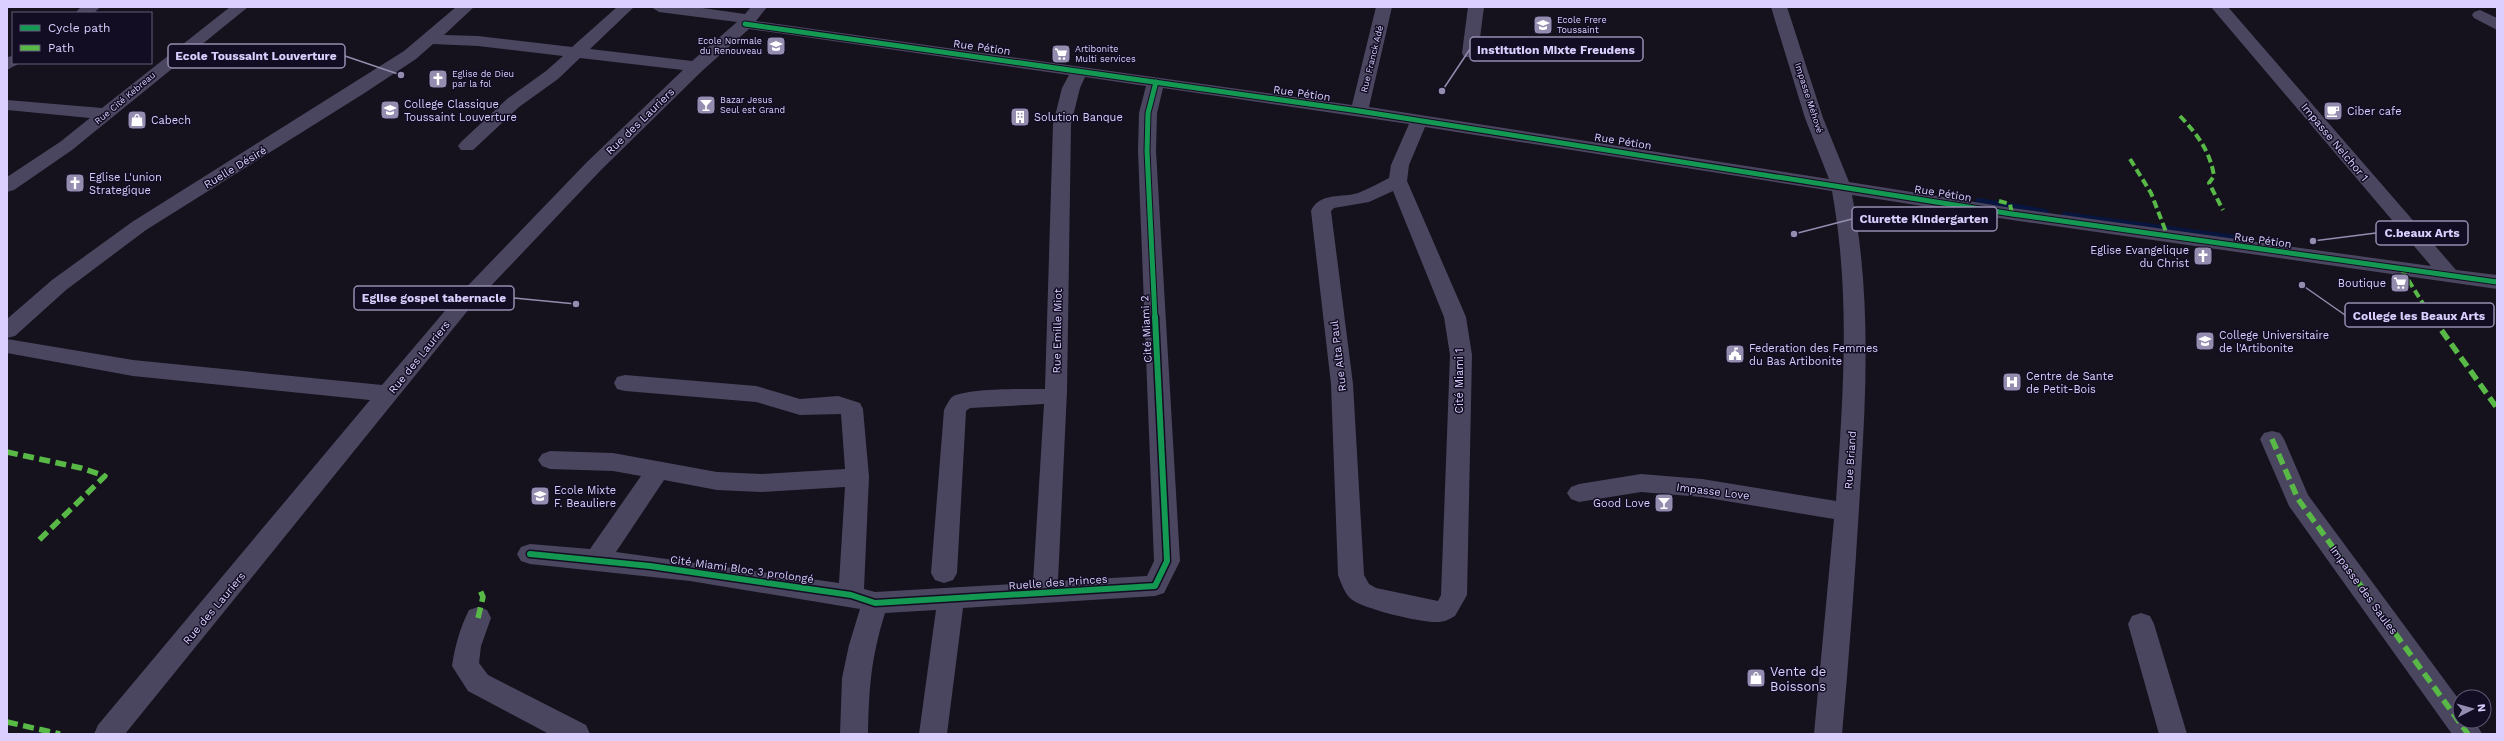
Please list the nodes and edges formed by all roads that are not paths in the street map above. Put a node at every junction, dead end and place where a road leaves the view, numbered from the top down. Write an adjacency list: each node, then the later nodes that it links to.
1 (240, 7): 21 (street, Rue Cité Kebreau)
2 (466, 7): 13 (street, Ruelle Désiré)
3 (626, 7): 14 (street)
4 (659, 7): 11 (street, Rue Pétion)
5 (759, 7): 11 (street, Rue des Lauriers)
6 (1384, 7): 20 (street, Rue Franck Adé)
7 (1476, 7): 15 (street)
8 (1779, 7): 26 (street, Impasse Méhové)
9 (2219, 7): 27 (street, Impasse Nelchor 1)
10 (2480, 15): 12 (street)
11 (747, 22): 16 (street, Rue des Lauriers); 17 (street, Rue Pétion)
12 (2497, 25)
13 (429, 39): 14 (street); 29 (street, Ruelle Désiré)
14 (576, 53): 16 (street); 23 (street)
15 (1470, 54)
16 (696, 67): 32 (street, Rue des Lauriers)
17 (1080, 71): 18 (street, Rue Pétion); 33 (street, Rue Emille Miot)
18 (1156, 82): 20 (street, Rue Pétion); 43 (street, Cité Miami 2)
19 (7, 105): 21 (street)
20 (1359, 111): 22 (street, Rue Pétion)
21 (106, 114): 25 (street, Rue Cité Kebreau)
22 (1419, 121): 24 (street); 26 (street, Rue Pétion)
23 (467, 146)
24 (1398, 181): 47 (street, Cité Miami 1); 47 (street, Rue Alta Paul)
25 (7, 186)
26 (1841, 187): 27 (street, Rue Pétion); 39 (street, Rue Briand)
27 (2451, 277): 28 (street, Rue Pétion)
28 (2497, 282)
29 (7, 331)
30 (7, 346): 32 (street)
31 (624, 383): 37 (street)
32 (389, 394): 50 (street, Rue des Lauriers)
33 (1055, 396): 42 (street); 44 (street, Rue Emille Miot)
34 (2272, 439): 56 (street, Impasse des Saules)
35 (550, 460): 36 (street)
36 (658, 470): 37 (street); 41 (street)
37 (856, 477): 46 (street)
38 (1579, 493): 39 (street, Impasse Love)
39 (1847, 512): 54 (street, Rue Briand)
40 (530, 554): 41 (street, Cité Miami Bloc 3 prolongé)
41 (597, 559): 46 (street, Cité Miami Bloc 3 prolongé)
42 (944, 573)
43 (1160, 576): 44 (street, Ruelle des Princes)
44 (1045, 594): 45 (street, Ruelle des Princes)
45 (951, 598): 46 (street, Cité Miami Bloc 3 prolongé); 53 (street)
46 (863, 599): 52 (street)
47 (1447, 608)
48 (478, 618): 51 (street)
49 (2141, 624): 55 (street)
50 (108, 734)
51 (576, 734)
52 (854, 734)
53 (933, 734)
54 (1828, 734)
55 (2173, 734)
56 (2468, 734)

